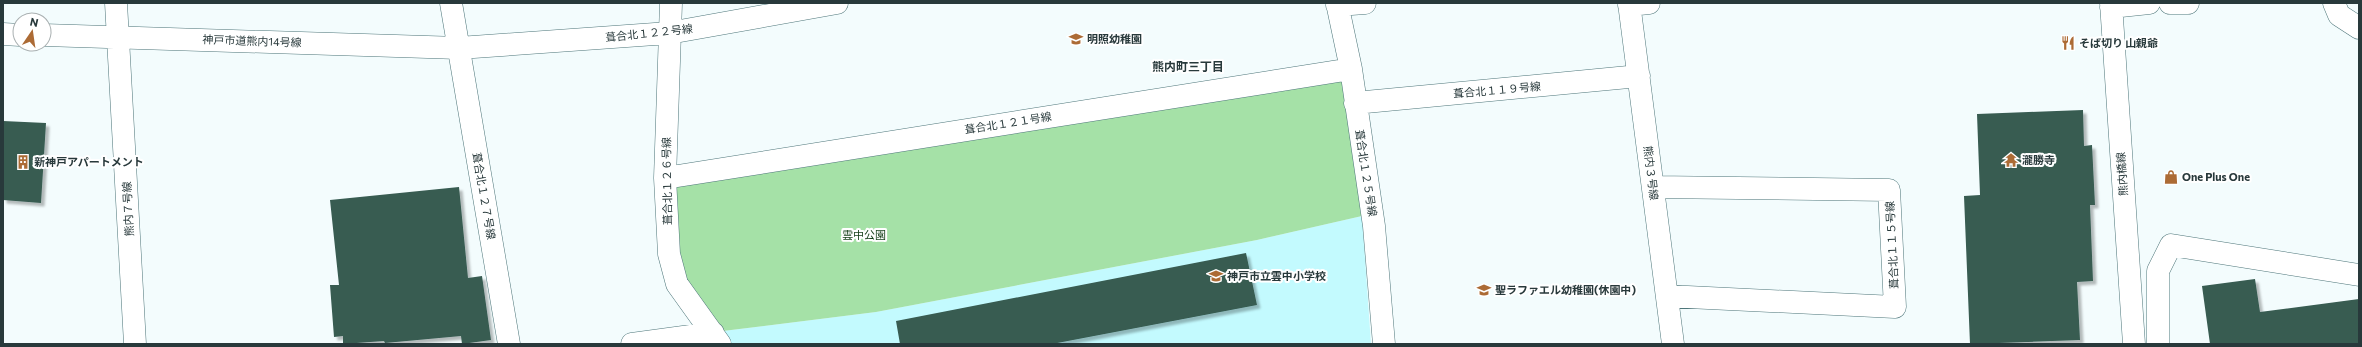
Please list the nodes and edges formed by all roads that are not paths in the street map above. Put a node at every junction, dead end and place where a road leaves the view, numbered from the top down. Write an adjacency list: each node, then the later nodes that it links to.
1 (116, 3): 16 (street, 熊内７号線)
2 (452, 3): 17 (street, 葺合北１２７号線)
3 (671, 3): 14 (street, 葺合北１２６号線)
4 (836, 3): 14 (street, 葺合北１２２号線)
5 (1365, 3): 10 (street)
6 (2149, 3): 12 (street)
7 (2170, 3): 8 (street)
8 (2188, 3)
9 (2334, 3): 13 (street)
10 (1337, 4): 18 (street, 葺合北１２５号線)
11 (1636, 4): 19 (street, 熊内３号線)
12 (2111, 5): 31 (street, 熊内橋線)
13 (2359, 28)
14 (669, 33): 17 (street, 葺合北１２２号線); 21 (street, 葺合北１２６号線)
15 (52, 35): 16 (street, 神戸市道熊内14号線)
16 (118, 36): 17 (street, 神戸市道熊内14号線); 26 (street, 熊内７号線)
17 (459, 48): 27 (street, 葺合北１２７号線)
18 (1351, 69): 20 (street, 葺合北１２５号線); 21 (street, 葺合北１２１号線)
19 (1639, 76): 20 (street, 葺合北１１９号線); 22 (street, 熊内３号線)
20 (1355, 103): 29 (street, 葺合北１２５号線)
21 (665, 178): 25 (street, 葺合北１２６号線)
22 (1653, 187): 24 (street, 熊内３号線); 24 (street, 葺合北１１５号線)
23 (2359, 275): 32 (street)
24 (1667, 296): 30 (street, 熊内３号線)
25 (716, 338): 28 (street)
26 (135, 344)
27 (509, 344)
28 (632, 344)
29 (1384, 344)
30 (1673, 344)
31 (2134, 344)
32 (2158, 344)

